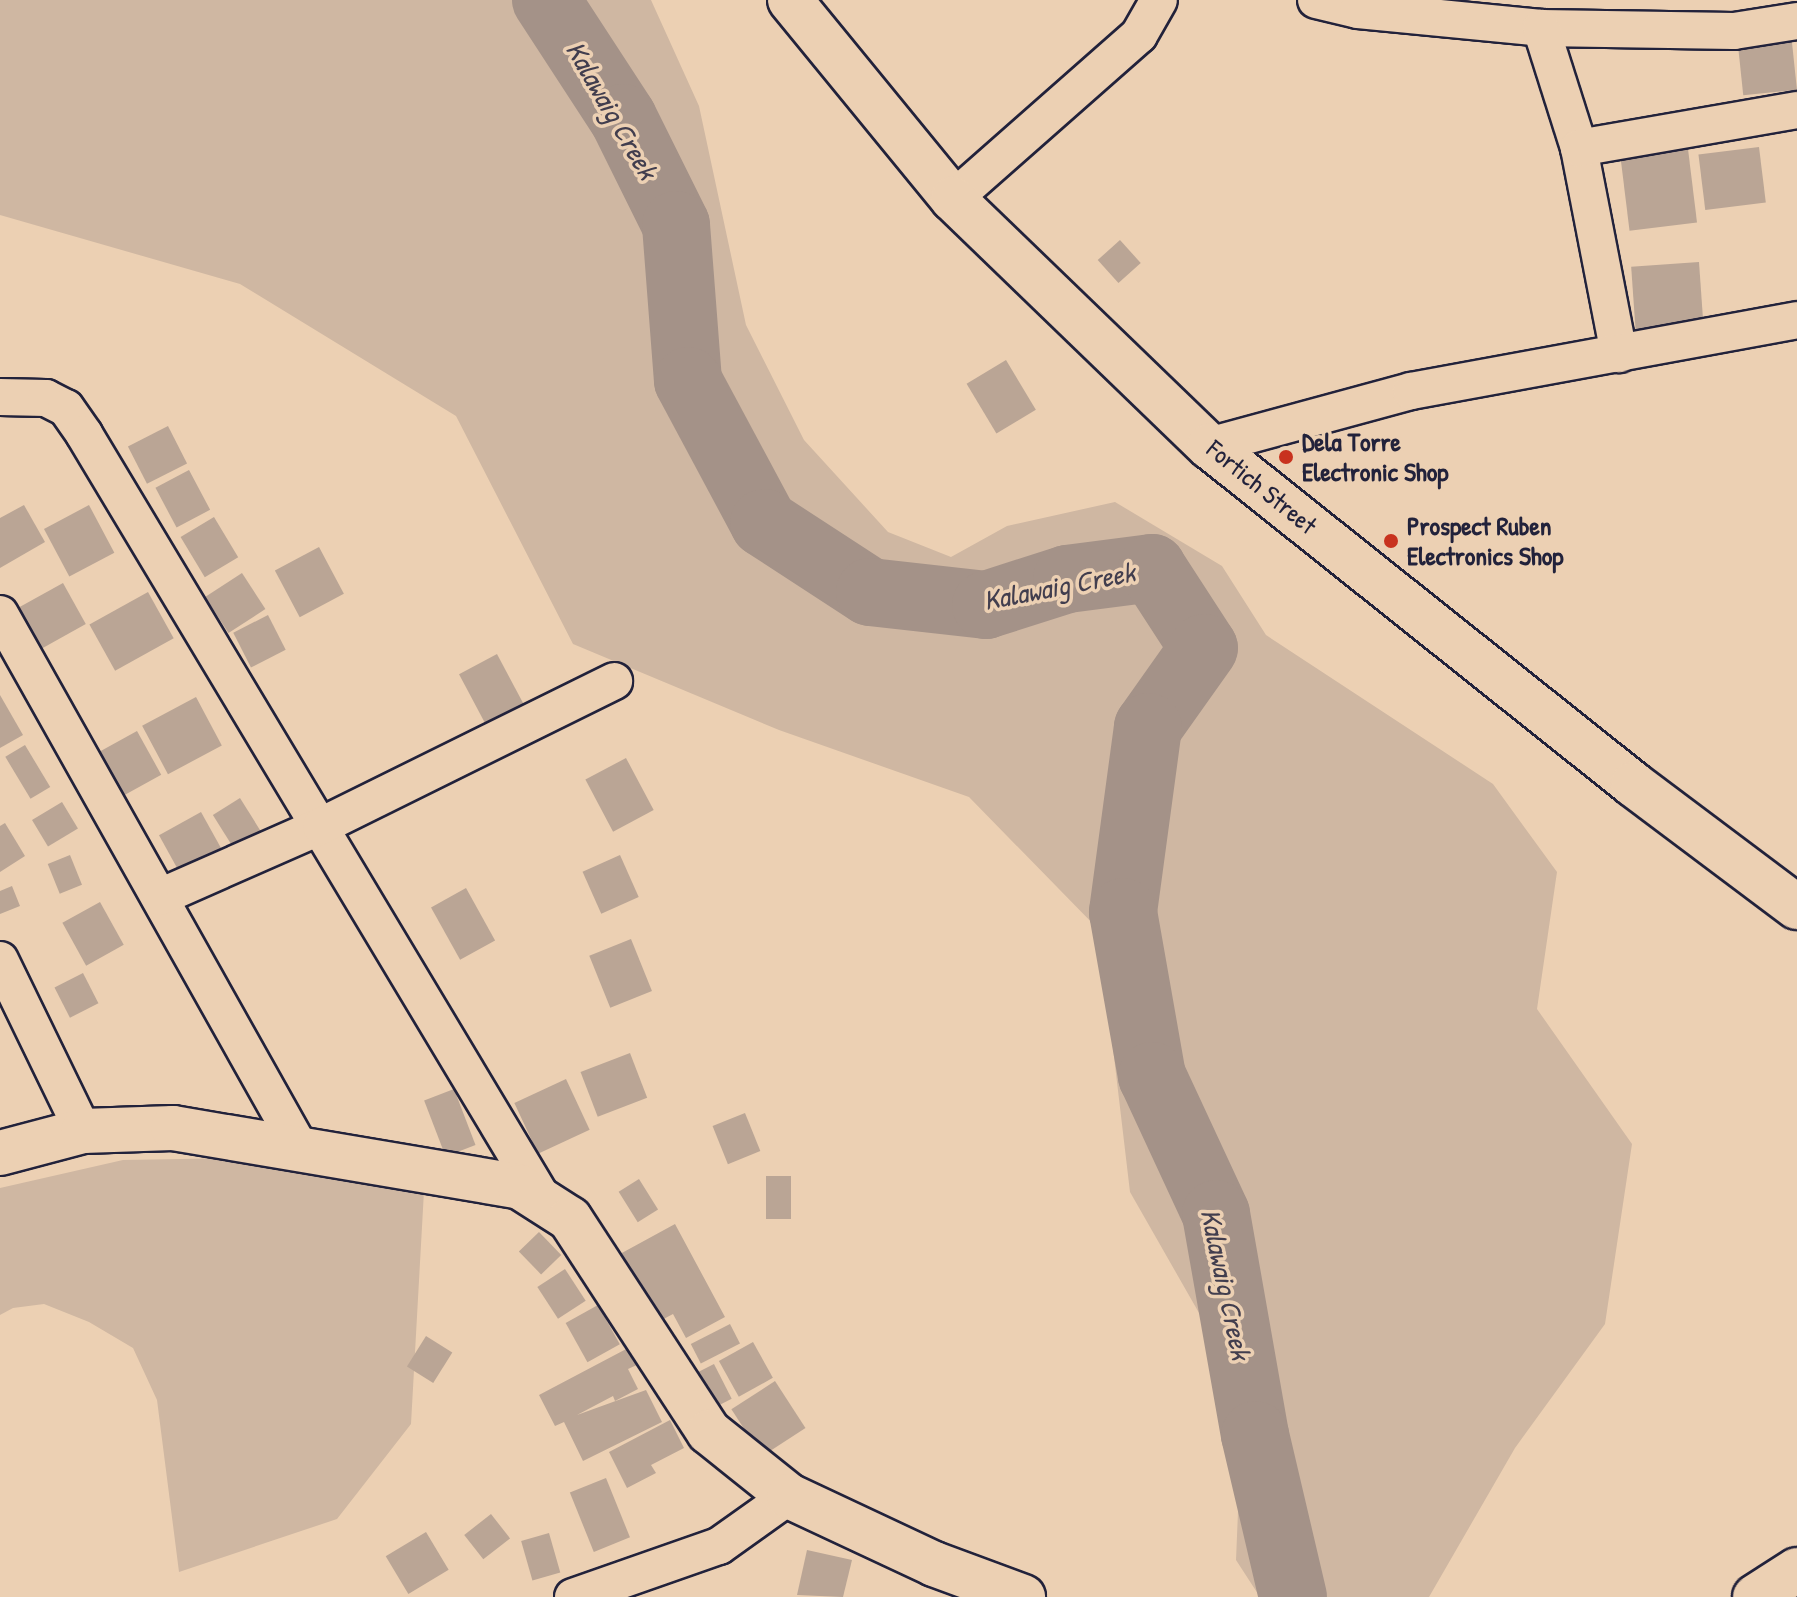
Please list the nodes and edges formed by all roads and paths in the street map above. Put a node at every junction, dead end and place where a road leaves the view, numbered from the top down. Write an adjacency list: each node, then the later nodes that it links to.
1 (790, 0): 8 (main road, Fortich Street)
2 (1159, 0): 8 (street)
3 (1316, 0): 5 (street)
4 (1797, 21): 5 (street)
5 (1541, 28): 7 (street)
6 (1796, 115): 7 (street)
7 (1579, 148): 10 (street)
8 (953, 199): 12 (main road, Fortich Street)
9 (1797, 320): 10 (street)
10 (1619, 354): 12 (street)
11 (0, 397): 15 (street)
12 (1209, 446): 17 (main road, Fortich Street)
13 (0, 614): 16 (street)
14 (614, 681): 15 (street)
15 (321, 826): 16 (street); 22 (street)
16 (160, 897): 20 (street)
17 (1797, 907)
18 (0, 960): 19 (street)
19 (83, 1131): 20 (main road); 21 (main road)
20 (301, 1150): 22 (main road)
21 (0, 1153)
22 (541, 1196): 23 (main road)
23 (789, 1496): 25 (street); 26 (main road)
24 (1797, 1570): 27 (main road)
25 (573, 1597)
26 (1023, 1597)
27 (1755, 1597)

